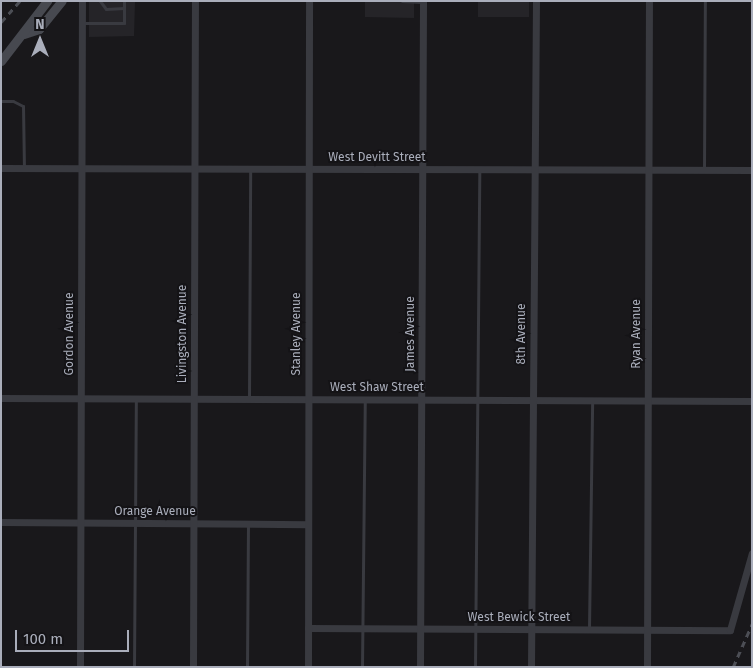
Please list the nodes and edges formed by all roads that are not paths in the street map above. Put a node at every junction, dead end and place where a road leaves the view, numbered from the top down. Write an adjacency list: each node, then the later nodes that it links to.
1 (47, 1): 15 (main road)
2 (62, 1): 15 (main road)
3 (82, 1): 14 (street, Gordon Avenue)
4 (100, 1): 13 (lane)
5 (124, 1): 13 (lane)
6 (195, 1): 21 (street, Livingston Avenue)
7 (309, 1): 23 (street, Stanley Avenue)
8 (402, 1): 9 (lane)
9 (423, 1): 24 (street, James Avenue)
10 (536, 1): 26 (street, 8th Avenue)
11 (648, 1): 27 (street, Ryan Avenue)
12 (705, 1): 28 (lane)
13 (124, 8): 14 (lane)
14 (82, 23): 20 (street, Gordon Avenue)
15 (24, 34): 16 (main road)
16 (1, 61)
17 (1, 101): 19 (lane)
18 (1, 168): 19 (street, West Devitt Street)
19 (24, 168): 20 (street, West Devitt Street)
20 (82, 168): 21 (street, West Devitt Street); 31 (street, Gordon Avenue)
21 (195, 168): 22 (street, West Devitt Street); 33 (street, Livingston Avenue)
22 (250, 169): 23 (street, West Devitt Street); 34 (lane)
23 (309, 169): 24 (street, West Devitt Street); 35 (street, Stanley Avenue)
24 (422, 169): 25 (street, West Devitt Street); 37 (street, James Avenue)
25 (479, 169): 26 (street, West Devitt Street); 38 (lane)
26 (535, 169): 27 (street, West Devitt Street); 39 (street, 8th Avenue)
27 (648, 170): 28 (street, West Devitt Street); 41 (street, Ryan Avenue)
28 (704, 170): 29 (street, West Devitt Street)
29 (752, 170)
30 (1, 398): 31 (street, West Shaw Street)
31 (81, 398): 32 (street, West Shaw Street); 44 (street, Gordon Avenue)
32 (136, 398): 33 (street, West Shaw Street); 45 (lane)
33 (194, 398): 34 (street, West Shaw Street); 46 (street, Livingston Avenue)
34 (249, 399): 35 (street, West Shaw Street)
35 (308, 399): 36 (street, West Shaw Street); 48 (street, Stanley Avenue)
36 (364, 399): 37 (street, West Shaw Street); 51 (lane)
37 (422, 399): 38 (street, West Shaw Street); 52 (street, James Avenue)
38 (478, 400): 39 (street, West Shaw Street); 53 (lane)
39 (533, 400): 40 (street, West Shaw Street); 54 (street, 8th Avenue)
40 (592, 400): 41 (street, West Shaw Street); 55 (lane)
41 (648, 400): 42 (street, West Shaw Street); 56 (street, Ryan Avenue)
42 (752, 401)
43 (1, 522): 44 (street, Orange Avenue)
44 (80, 523): 45 (street, Orange Avenue); 57 (street, Gordon Avenue)
45 (135, 523): 46 (street, Orange Avenue); 58 (lane)
46 (194, 524): 47 (street, Orange Avenue); 59 (street, Livingston Avenue)
47 (248, 524): 48 (street, Orange Avenue); 60 (lane)
48 (308, 524): 50 (street, Stanley Avenue)
49 (752, 553): 56 (street, West Bewick Street)
50 (308, 628): 51 (street, West Bewick Street); 61 (street, Stanley Avenue)
51 (362, 628): 52 (street, West Bewick Street); 62 (lane)
52 (420, 628): 53 (street, West Bewick Street); 63 (street, James Avenue)
53 (476, 628): 54 (street, West Bewick Street); 64 (lane)
54 (531, 629): 55 (street, West Bewick Street); 65 (street, 8th Avenue)
55 (589, 629): 56 (street, West Bewick Street)
56 (648, 629): 66 (street, Ryan Avenue)
57 (80, 667)
58 (134, 667)
59 (193, 667)
60 (247, 667)
61 (308, 667)
62 (362, 667)
63 (420, 667)
64 (476, 667)
65 (531, 667)
66 (647, 667)

